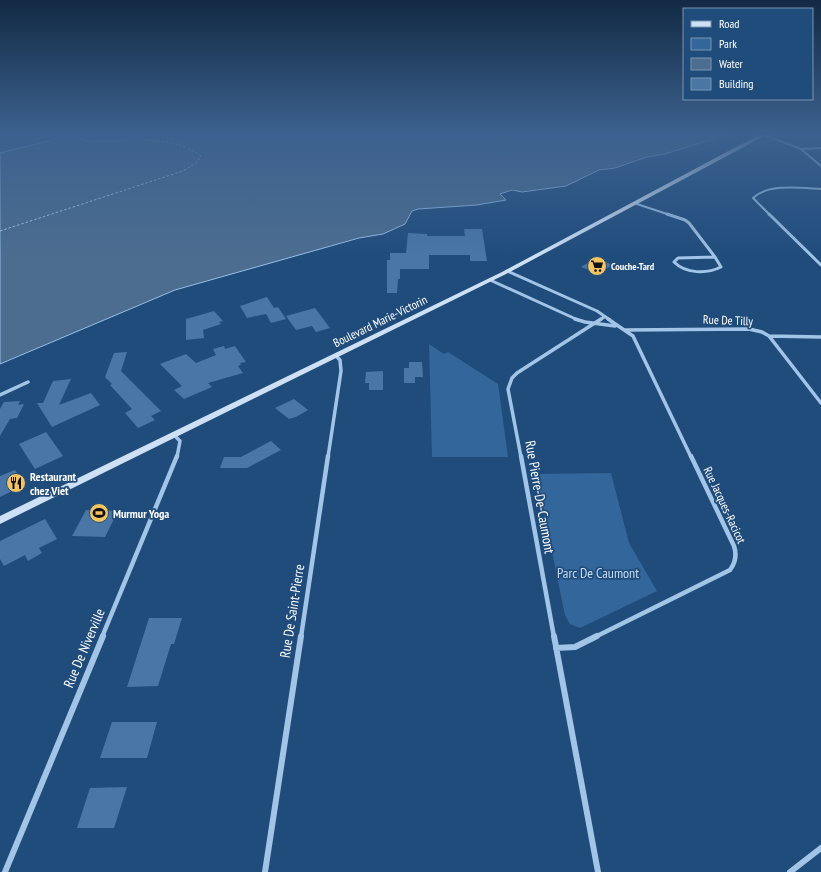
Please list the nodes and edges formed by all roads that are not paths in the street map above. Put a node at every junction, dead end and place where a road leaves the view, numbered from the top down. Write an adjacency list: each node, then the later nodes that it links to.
1 (688, 175): 3 (street, Boulevard Marie-Victorin)
2 (821, 189): 5 (street)
3 (634, 204): 4 (street); 6 (street, Boulevard Marie-Victorin)
4 (715, 257): 4 (street)
5 (821, 265)
6 (506, 271): 7 (street, Boulevard Marie-Victorin); 8 (street, Rue Jacques-Racicot)
7 (490, 280): 9 (street, Rue Jacques-Racicot); 14 (street, Boulevard Marie-Victorin)
8 (604, 317): 9 (street, Rue Pierre-De-Caumont); 10 (street, Rue Jacques-Racicot)
9 (594, 323): 10 (street, Rue Jacques-Racicot); 20 (street, Rue Pierre-De-Caumont)
10 (616, 326): 11 (street, Rue Jacques-Racicot)
11 (625, 330): 12 (street, Rue De Tilly); 20 (street, Rue Jacques-Racicot)
12 (770, 336): 13 (street, Rue De Tilly); 17 (street)
13 (821, 337)
14 (336, 356): 18 (street, Boulevard Marie-Victorin); 23 (street, Rue De Saint-Pierre)
15 (28, 382): 16 (street)
16 (0, 395)
17 (821, 403)
18 (174, 435): 19 (street, Boulevard Marie-Victorin); 22 (street, Rue De Niverville)
19 (0, 520)
20 (556, 648): 24 (street, Rue Pierre-De-Caumont)
21 (821, 848): 25 (street)
22 (5, 872)
23 (265, 872)
24 (598, 872)
25 (790, 872)

